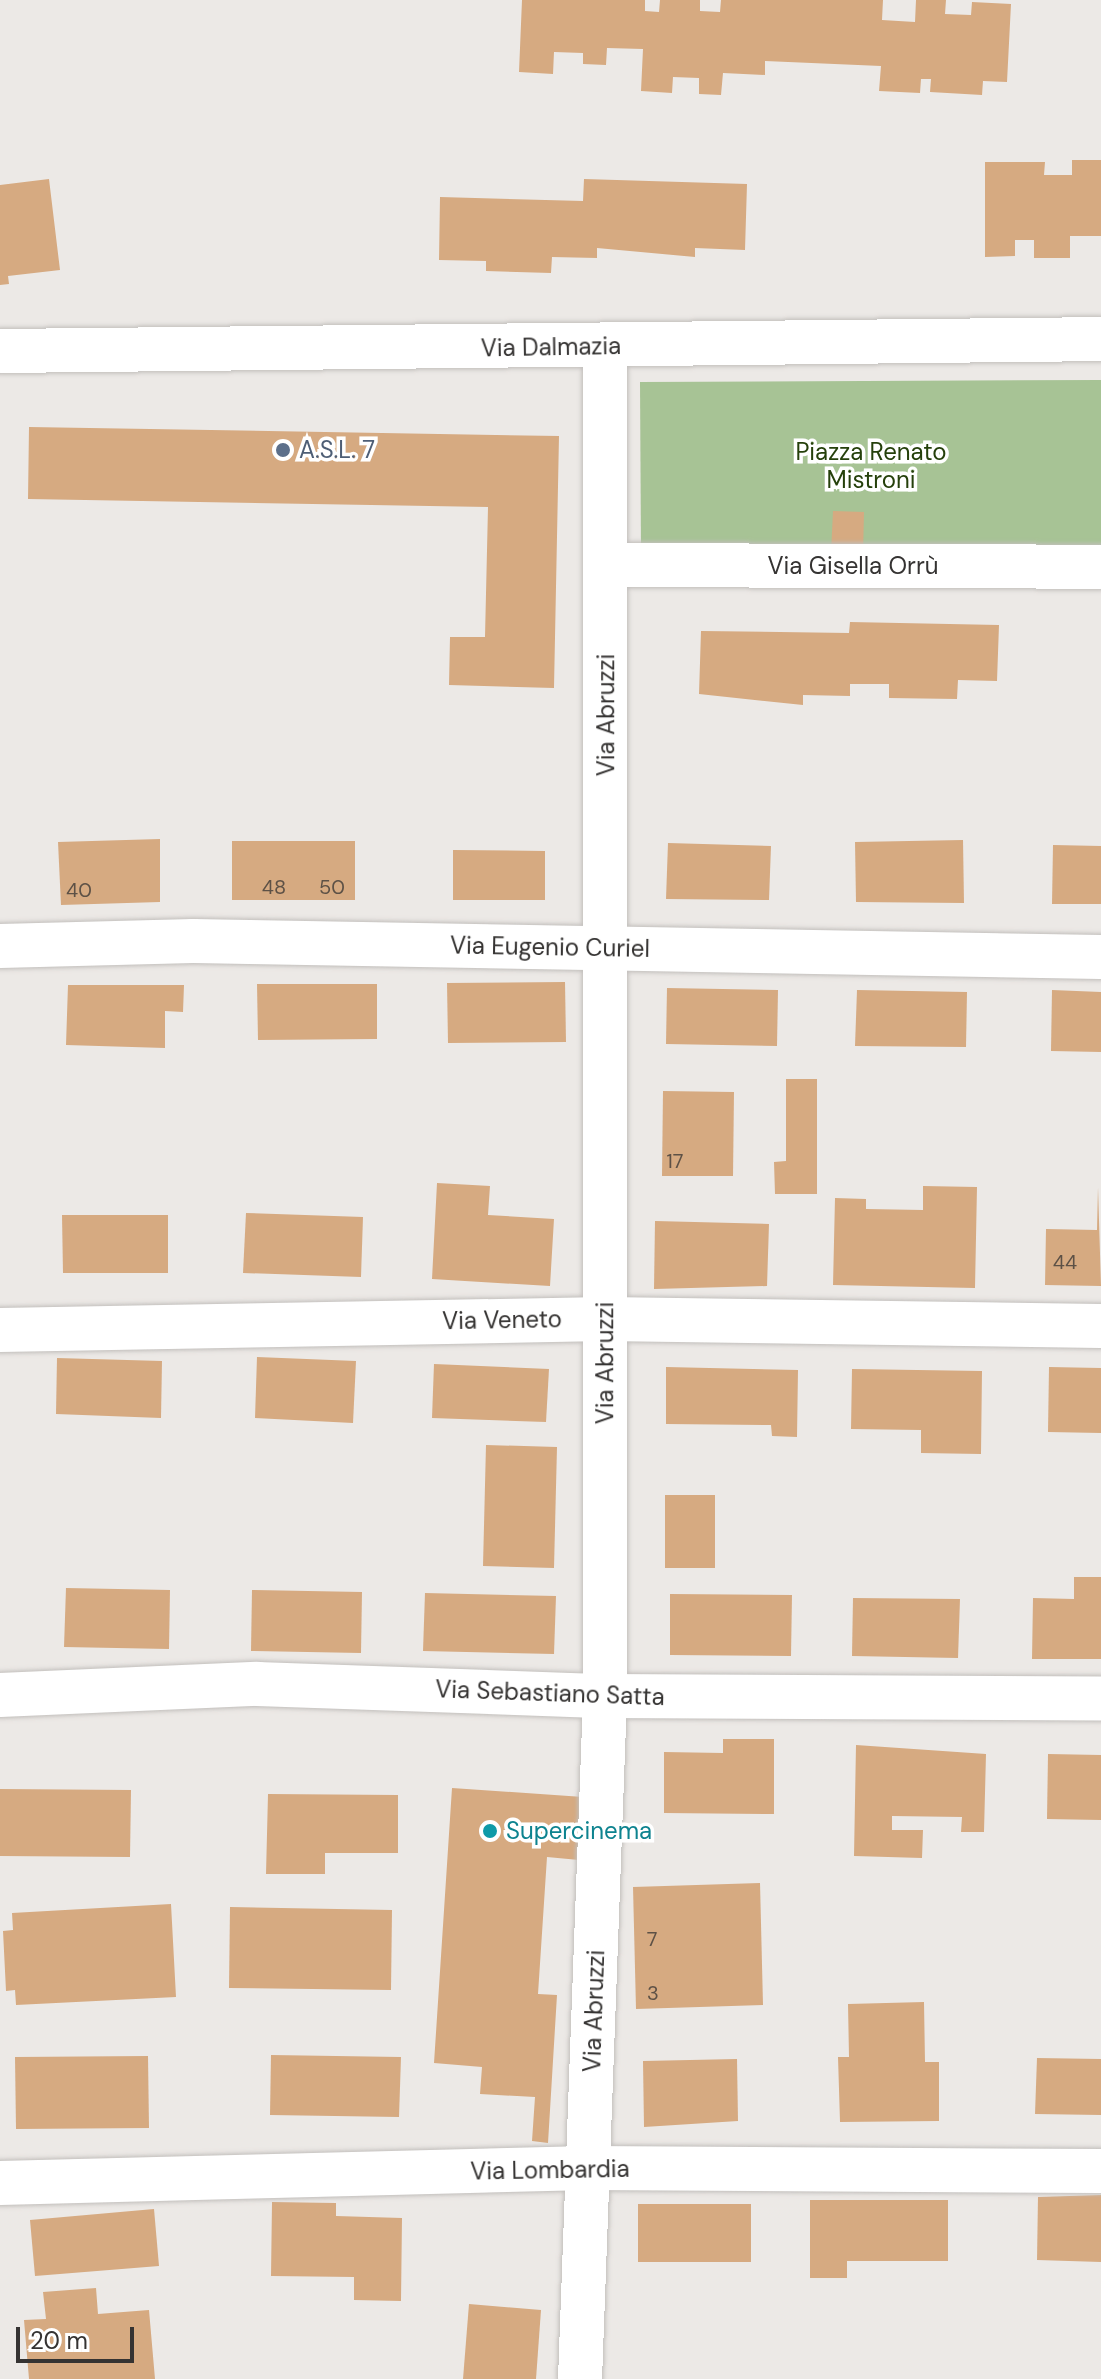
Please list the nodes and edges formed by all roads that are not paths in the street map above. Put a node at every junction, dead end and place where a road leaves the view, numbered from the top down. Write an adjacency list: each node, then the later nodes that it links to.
1 (1101, 339): 2 (street, Via Dalmazia)
2 (605, 347): 3 (street, Via Dalmazia); 4 (street, Via Abruzzi)
3 (0, 351)
4 (605, 565): 5 (street, Via Gisella Orrù); 7 (street, Via Abruzzi)
5 (1101, 567)
6 (0, 946): 7 (street, Via Eugenio Curiel)
7 (606, 948): 8 (street, Via Eugenio Curiel); 9 (street, Via Abruzzi)
8 (1101, 957)
9 (605, 1319): 10 (street, Via Veneto); 11 (street, Via Veneto); 13 (street, Via Abruzzi)
10 (1101, 1326)
11 (0, 1330)
12 (0, 1695): 13 (street, Via Sebastiano Satta)
13 (605, 1696): 14 (street, Via Sebastiano Satta); 15 (street, Via Abruzzi)
14 (1101, 1699)
15 (588, 2168): 16 (street, Via Lombardia); 17 (street, Via Lombardia); 18 (street, Via Abruzzi)
16 (1101, 2171)
17 (0, 2183)
18 (580, 2379)

